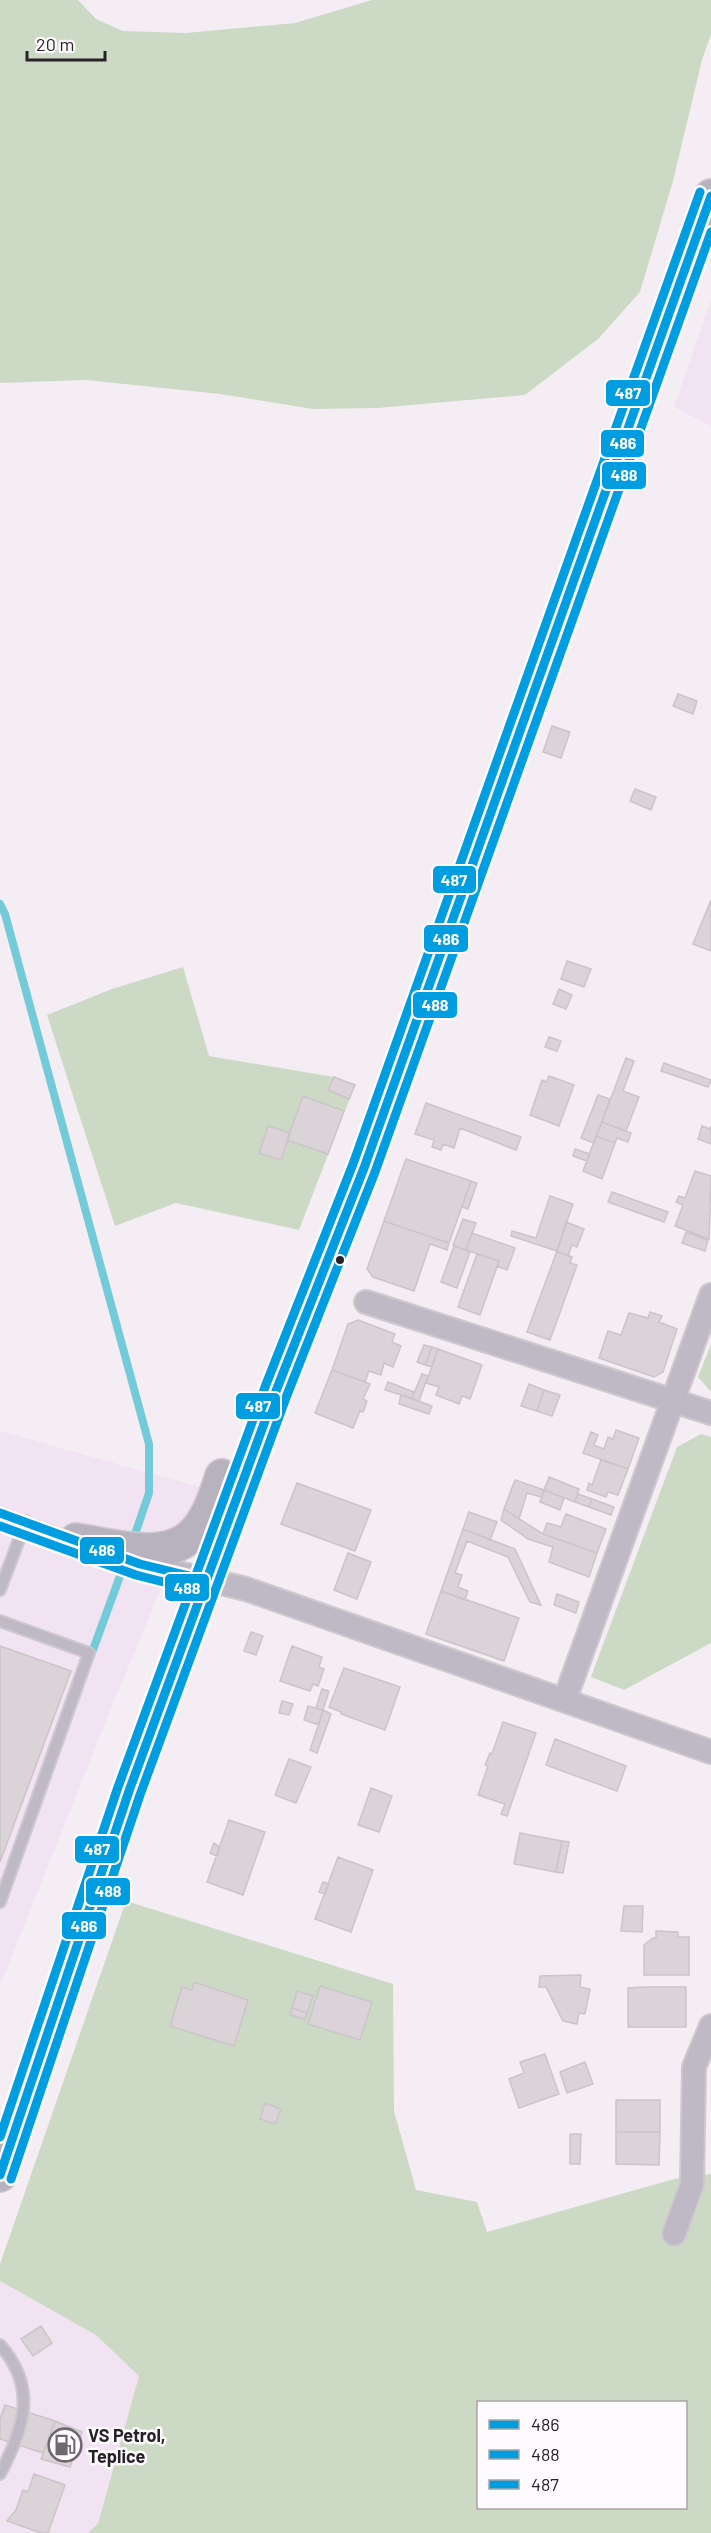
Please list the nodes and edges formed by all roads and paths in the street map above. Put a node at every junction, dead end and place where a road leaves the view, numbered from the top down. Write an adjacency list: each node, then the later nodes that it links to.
1 (711, 196): 2 (main road)
2 (325, 1269): 9 (main road); 11 (main road)
3 (711, 1295): 5 (street)
4 (366, 1302): 5 (street)
5 (675, 1400): 6 (street); 14 (street)
6 (711, 1413)
7 (0, 1513): 8 (lane)
8 (26, 1521): 9 (lane); 12 (lane)
9 (76, 1540): 10 (lane)
10 (140, 1564): 11 (street)
11 (206, 1580): 14 (street); 18 (main road)
12 (0, 1590)
13 (0, 1621): 16 (lane)
14 (565, 1699): 15 (street)
15 (711, 1752)
16 (0, 1902)
17 (711, 2026): 19 (street)
18 (0, 2175)
19 (674, 2234)
20 (0, 2345): 21 (lane)
21 (0, 2474)

